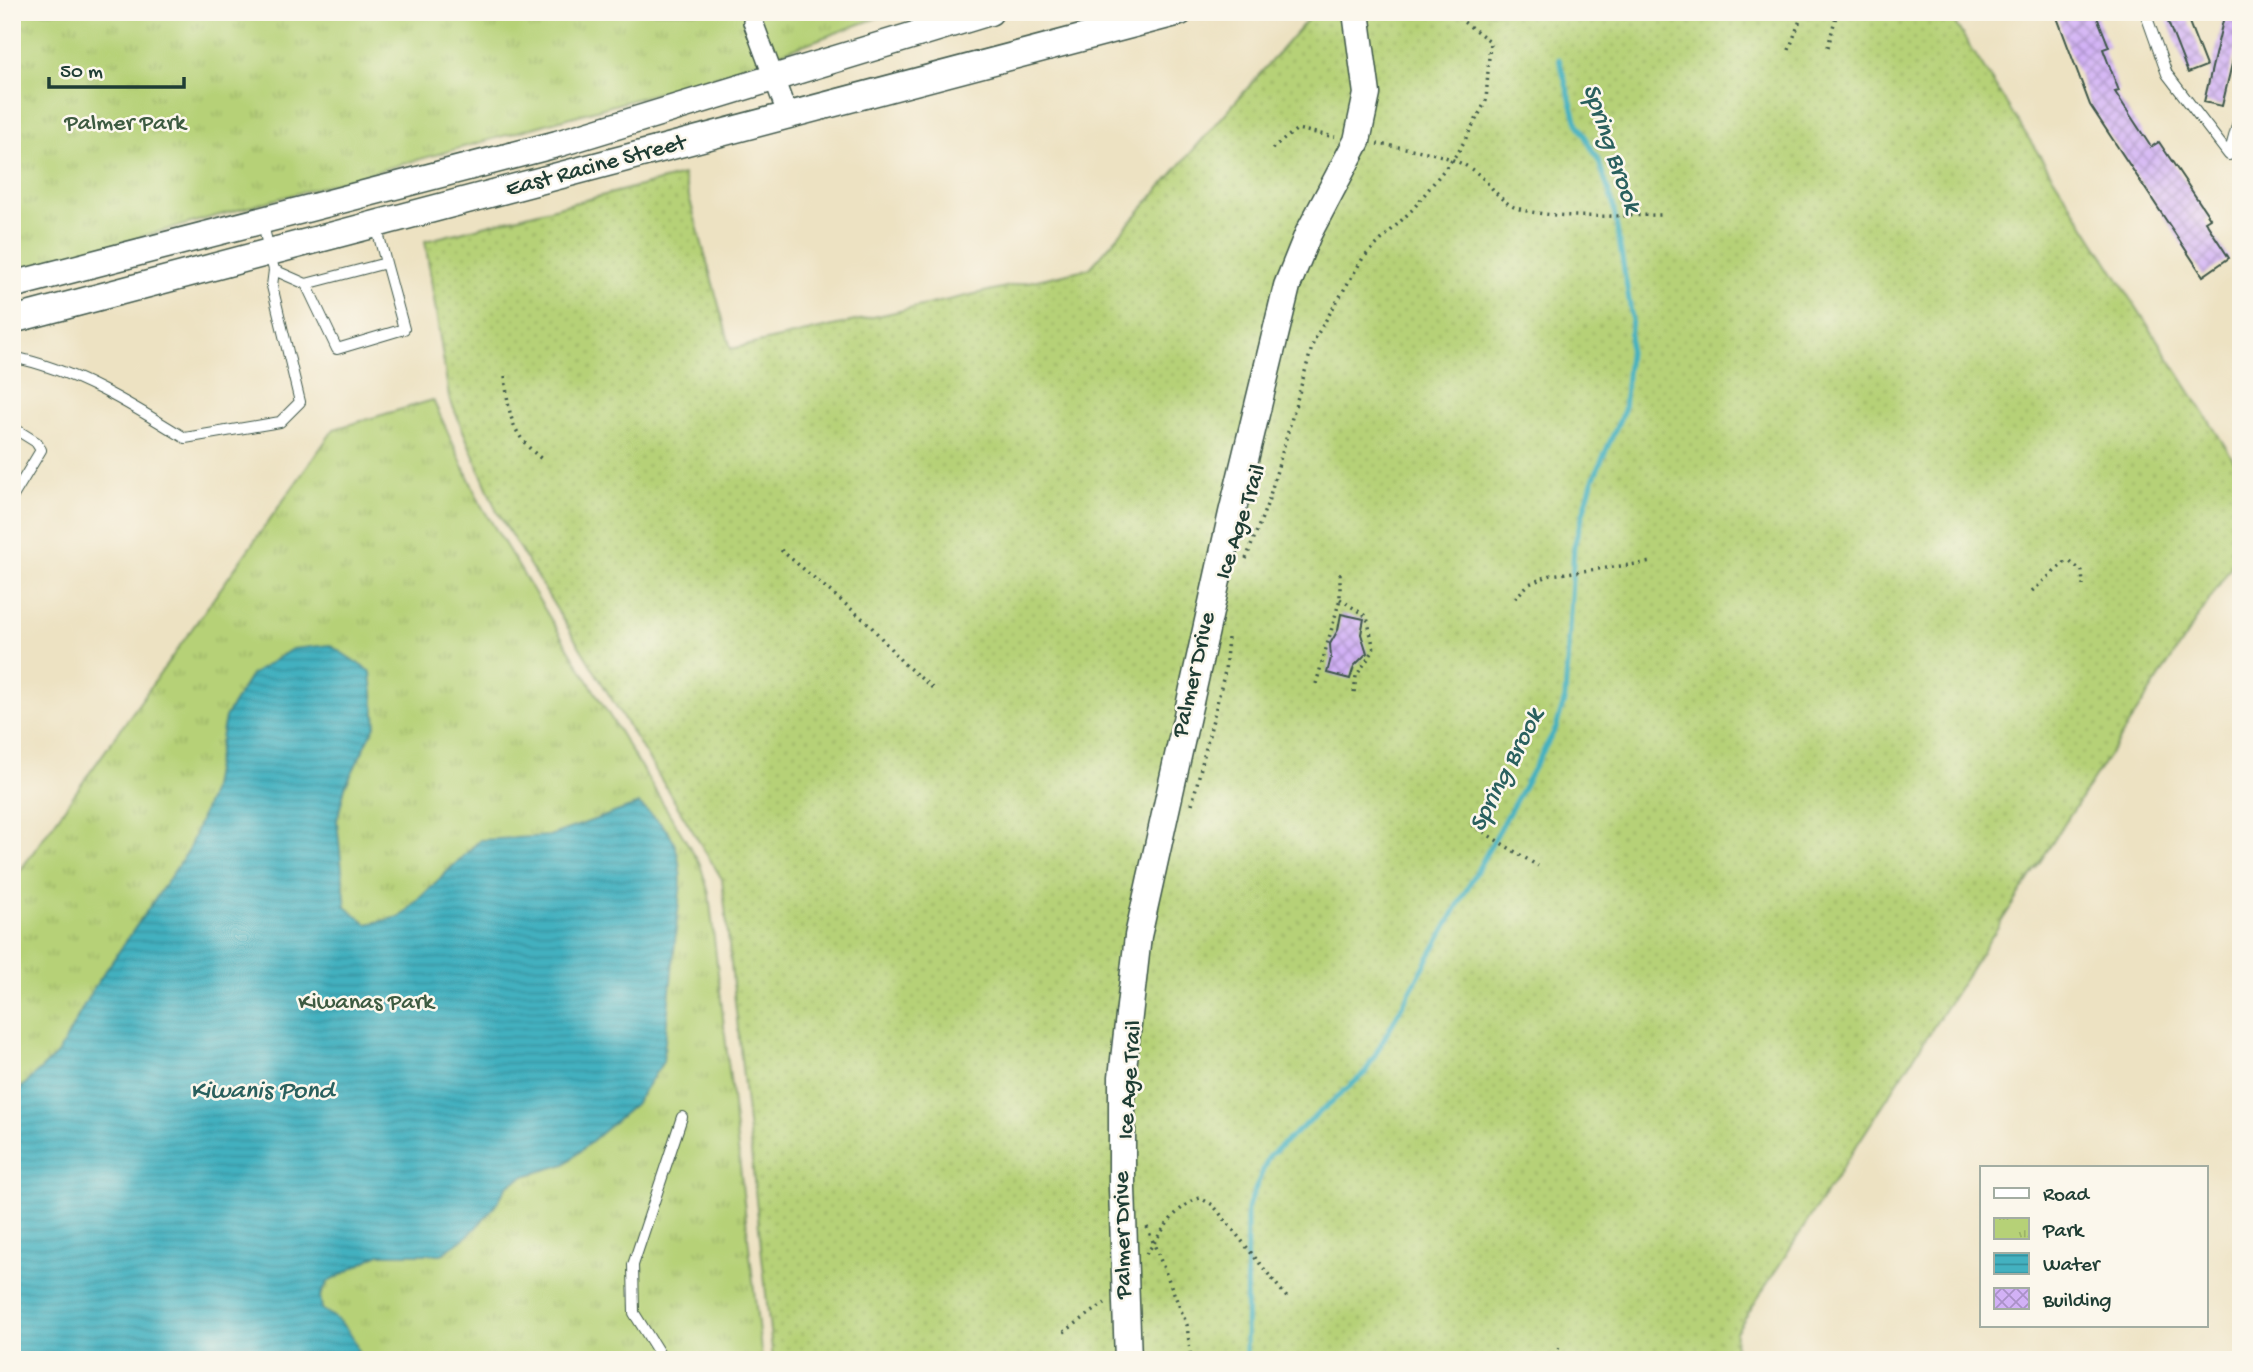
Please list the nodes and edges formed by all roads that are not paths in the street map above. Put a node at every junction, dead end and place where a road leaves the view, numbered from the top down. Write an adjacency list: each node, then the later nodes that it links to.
1 (755, 12): 6 (street)
2 (990, 12): 6 (main road, East Racine Street)
3 (1180, 12): 8 (main road, East Racine Street)
4 (1356, 12): 21 (main road, Palmer Drive)
5 (2145, 12): 7 (lane)
6 (773, 80): 8 (street); 9 (main road, East Racine Street)
7 (2241, 111)
8 (788, 116): 10 (main road, East Racine Street)
9 (261, 220): 11 (lane); 14 (main road, East Racine Street)
10 (376, 225): 11 (main road, East Racine Street); 12 (lane)
11 (272, 261): 13 (lane); 15 (main road, East Racine Street); 16 (lane)
12 (386, 263): 13 (lane); 13 (lane)
13 (306, 284)
14 (12, 285)
15 (12, 320)
16 (12, 358)
17 (12, 427): 18 (lane)
18 (12, 498)
19 (682, 1117): 20 (lane)
20 (658, 1360)
21 (1128, 1360)

